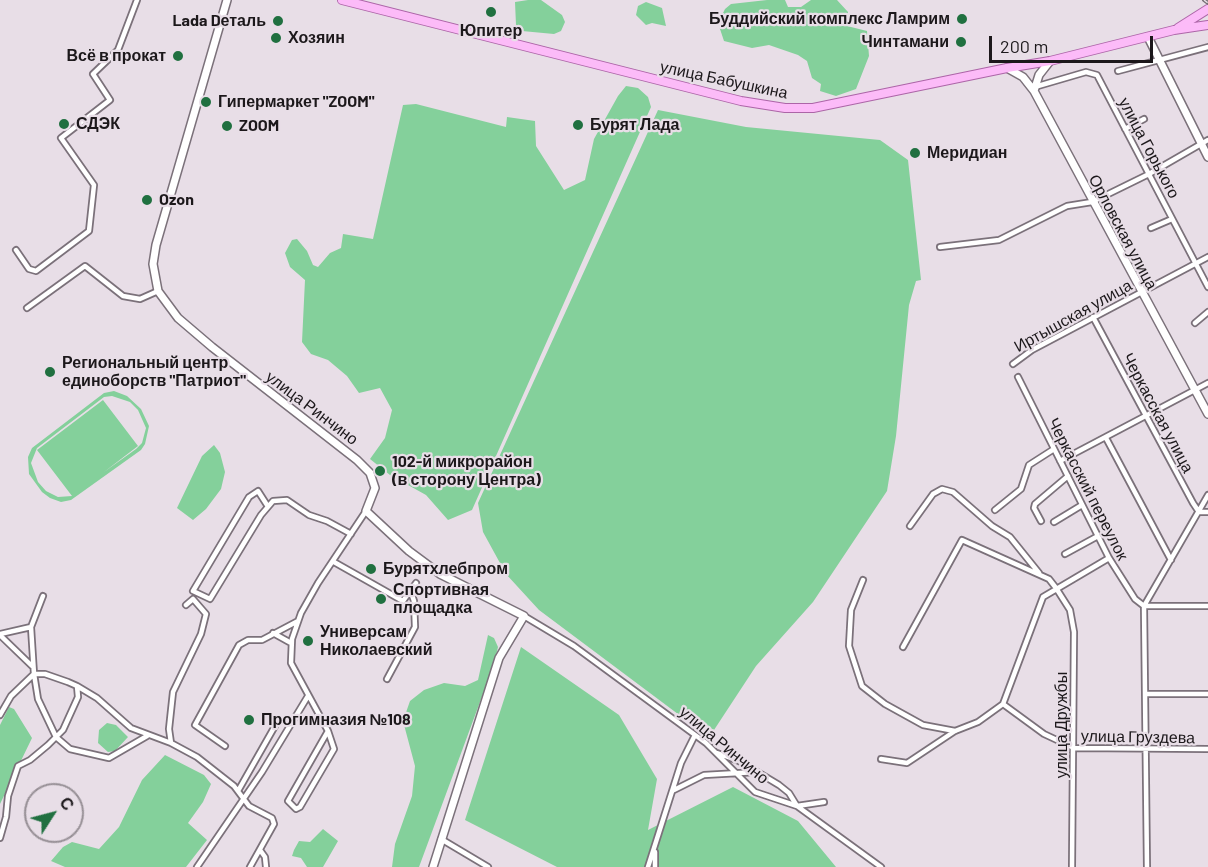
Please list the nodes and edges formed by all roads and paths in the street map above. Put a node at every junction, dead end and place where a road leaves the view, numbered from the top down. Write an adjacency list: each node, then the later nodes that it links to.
1 (137, 0): 23 (street)
2 (227, 0): 27 (street, улица Ринчино)
3 (342, 0): 11 (main road, улица Бабушкина)
4 (1208, 9): 6 (main road, улица Бабушкина)
5 (1208, 25): 6 (main road, улица Бабушкина)
6 (1174, 30): 7 (main road, улица Бабушкина)
7 (1148, 37): 9 (street); 10 (main road, улица Бабушкина)
8 (1208, 47): 9 (street)
9 (1159, 60): 12 (street); 16 (street)
10 (1050, 61): 11 (main road, улица Бабушкина); 13 (street)
11 (1007, 68): 13 (street, Орловская улица)
12 (1118, 71)
13 (1036, 89): 15 (street, улица Горького); 19 (street, Орловская улица)
14 (1144, 119): 15 (street)
15 (1125, 129): 18 (street, улица Горького)
16 (1204, 141): 17 (street); 18 (street)
17 (1208, 157)
18 (1149, 174): 19 (street); 20 (street, улица Горького)
19 (1092, 202): 22 (street); 28 (street, Орловская улица)
20 (1172, 219): 21 (street); 25 (street, улица Горького)
21 (1152, 228)
22 (940, 247)
23 (16, 250)
24 (1208, 257): 25 (street, Иртышская улица)
25 (1196, 264): 26 (street, улица Горького); 28 (street, Иртышская улица)
26 (1208, 287)
27 (158, 291): 29 (street); 47 (street, улица Ринчино)
28 (1140, 292): 31 (street, Иртышская улица); 36 (street, Орловская улица)
29 (27, 308)
30 (1208, 312): 32 (street)
31 (1093, 317): 33 (street, Иртышская улица); 38 (street, Черкасская улица)
32 (1195, 323)
33 (1013, 364)
34 (1018, 377): 40 (street, Черкасский переулок)
35 (1208, 383): 36 (street)
36 (1194, 390): 37 (street, Орловская улица); 38 (street)
37 (1208, 414)
38 (1146, 416): 39 (street); 48 (street, Черкасская улица)
39 (1106, 438): 41 (street); 57 (street)
40 (1054, 449): 41 (street, Черкасский переулок); 46 (street)
41 (1060, 461): 42 (street, Черкасский переулок)
42 (1068, 477): 45 (street, Черкасский переулок); 50 (street)
43 (1208, 495): 48 (street)
44 (267, 505): 44 (street); 53 (street)
45 (1082, 505): 51 (street); 54 (street, Черкасский переулок)
46 (995, 510)
47 (366, 511): 53 (street); 68 (street, улица Ринчино)
48 (1199, 512): 49 (street); 57 (street)
49 (1208, 512)
50 (1041, 521)
51 (1054, 522)
52 (910, 526): 59 (street)
53 (351, 534): 58 (street)
54 (1098, 536): 55 (street); 56 (street, Черкасский переулок)
55 (1065, 554)
56 (1109, 558): 62 (street); 66 (street, Черкасский переулок)
57 (1171, 560): 66 (street)
58 (334, 562): 63 (street); 69 (street)
59 (1041, 575): 62 (street, улица Дружбы); 74 (street)
60 (863, 580): 86 (street)
61 (416, 583): 63 (street)
62 (1056, 588): 82 (street); 92 (street, улица Дружбы)
63 (411, 592): 77 (street)
64 (43, 596): 70 (street)
65 (186, 605): 90 (street)
66 (1144, 606): 67 (street); 79 (street)
67 (1208, 606)
68 (524, 616): 87 (street, улица Ринчино); 105 (street)
69 (298, 621): 71 (street); 73 (street)
70 (31, 627): 72 (street); 75 (street)
71 (273, 633): 73 (street); 91 (street)
72 (0, 634): 75 (street)
73 (291, 643): 81 (street)
74 (903, 647)
75 (33, 667): 76 (street)
76 (34, 674): 78 (street); 83 (street); 89 (street)
77 (387, 679)
78 (76, 686): 88 (street); 89 (street)
79 (1145, 694): 80 (street); 93 (street)
80 (1208, 694)
81 (308, 696): 85 (street); 101 (street)
82 (1003, 704): 86 (street); 92 (street, улица Груздева)
83 (0, 715)
84 (275, 726): 100 (street)
85 (328, 731): 85 (street)
86 (955, 731): 96 (street)
87 (695, 735): 95 (street, улица Ринчино); 99 (street)
88 (147, 736): 89 (street); 90 (street)
89 (56, 737): 104 (street)
90 (171, 743): 100 (street)
91 (225, 746)
92 (1074, 748): 93 (street, улица Груздева); 116 (street, улица Дружбы)
93 (1146, 749): 94 (street, улица Груздева); 117 (street)
94 (1208, 749)
95 (717, 753): 97 (street); 98 (street, улица Ринчино)
96 (881, 759)
97 (757, 772): 98 (street); 103 (street)
98 (734, 774): 99 (street); 103 (street, улица Ринчино)
99 (674, 790): 107 (street)
100 (238, 791): 101 (street)
101 (244, 798): 106 (street); 108 (street)
102 (824, 802): 103 (street)
103 (797, 806): 115 (street, улица Ринчино)
104 (0, 838)
105 (441, 839): 111 (street); 112 (street)
106 (260, 850): 109 (street); 110 (street)
107 (655, 851): 113 (street); 114 (street)
108 (197, 867)
109 (250, 867)
110 (266, 867)
111 (433, 867)
112 (488, 867)
113 (648, 867)
114 (656, 867)
115 (881, 867)
116 (1072, 867)
117 (1147, 867)

